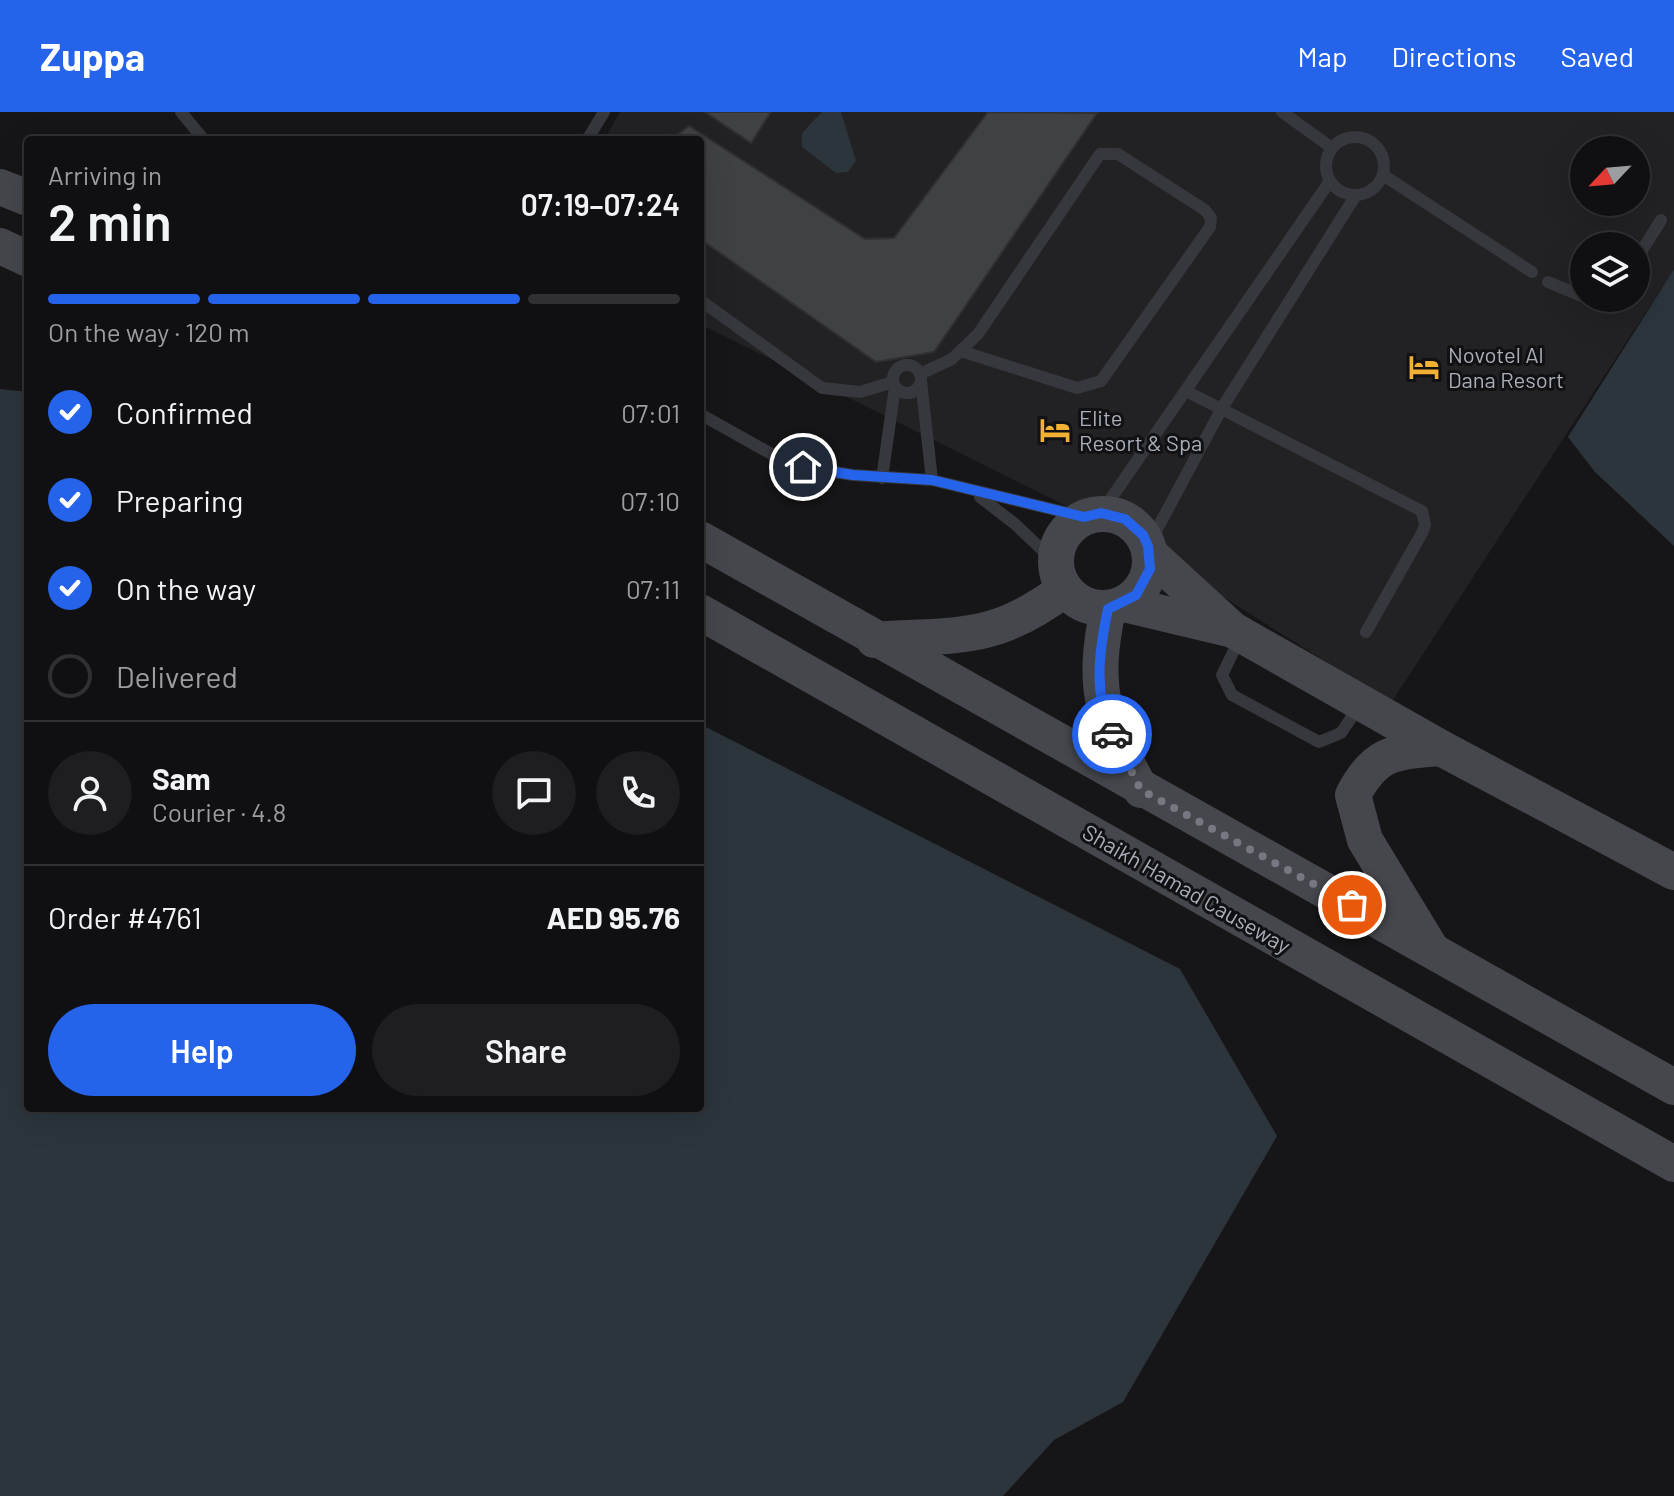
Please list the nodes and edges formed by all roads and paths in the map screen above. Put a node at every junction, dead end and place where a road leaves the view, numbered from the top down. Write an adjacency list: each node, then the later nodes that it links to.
1 (181, 112): 4 (lane)
2 (604, 112): 5 (lane)
3 (1282, 112): 6 (lane)
4 (201, 136)
5 (589, 136)
6 (1332, 148): 7 (lane); 8 (lane)
7 (1383, 175): 10 (lane); 16 (lane)
8 (1330, 181): 10 (lane); 23 (lane)
9 (0, 187): 11 (main road)
10 (1356, 195): 24 (lane)
11 (24, 196)
12 (1661, 220): 13 (lane)
13 (1650, 238)
14 (0, 246): 15 (main road)
15 (24, 257)
16 (1532, 272)
17 (1548, 282): 18 (lane)
18 (1570, 291)
19 (704, 303): 22 (lane)
20 (961, 351): 20 (lane); 21 (lane)
21 (921, 378): 22 (lane); 22 (lane); 27 (lane)
22 (894, 384): 26 (lane)
23 (1186, 391): 24 (lane); 29 (lane)
24 (1222, 408): 31 (lane); 36 (lane)
25 (704, 416): 26 (lane)
26 (882, 478): 27 (lane)
27 (932, 480): 28 (lane)
28 (970, 491): 29 (lane); 32 (lane)
29 (1093, 515): 31 (main road); 32 (main road)
30 (704, 541): 37 (main road)
31 (1149, 550): 33 (main road); 35 (main road)
32 (1060, 576): 33 (main road); 37 (main road)
33 (1116, 606): 35 (main road); 40 (main road)
34 (704, 614): 44 (main road, Shaikh Hamad Causeway)
35 (1237, 632): 38 (main road); 38 (lane)
36 (1366, 632)
37 (874, 640): 40 (main road)
38 (1361, 703): 39 (main road)
39 (1441, 748): 41 (main road); 42 (main road)
40 (1141, 790): 42 (main road)
41 (1674, 872)
42 (1431, 948): 43 (main road)
43 (1674, 1087)
44 (1674, 1164)

